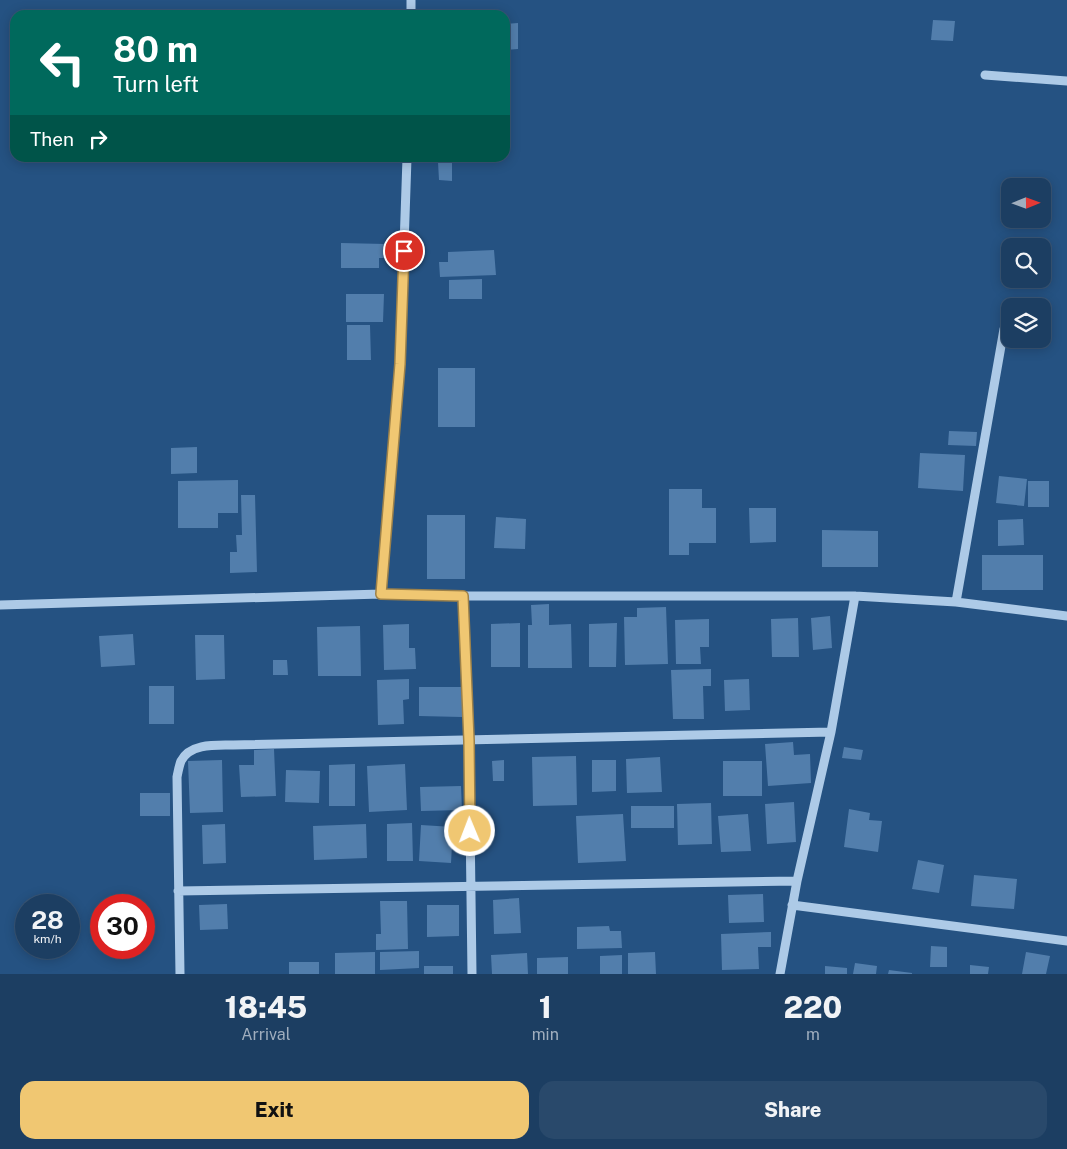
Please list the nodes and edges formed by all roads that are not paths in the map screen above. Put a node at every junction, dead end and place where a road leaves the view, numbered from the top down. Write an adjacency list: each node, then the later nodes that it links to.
1 (985, 75): 2 (street)
2 (1067, 81)
3 (407, 162): 5 (street)
4 (1001, 346): 8 (street)
5 (381, 594): 6 (street); 9 (street)
6 (463, 596): 7 (street); 12 (street)
7 (855, 596): 8 (street); 11 (street)
8 (956, 602): 10 (street)
9 (0, 605)
10 (1067, 616)
11 (831, 732): 12 (street); 13 (street)
12 (469, 741): 14 (street); 15 (street)
13 (797, 881): 14 (street); 16 (street)
14 (470, 885): 15 (street); 19 (street)
15 (178, 891): 18 (street)
16 (792, 905): 17 (street); 20 (street)
17 (1067, 941)
18 (180, 974)
19 (472, 974)
20 (780, 974)

